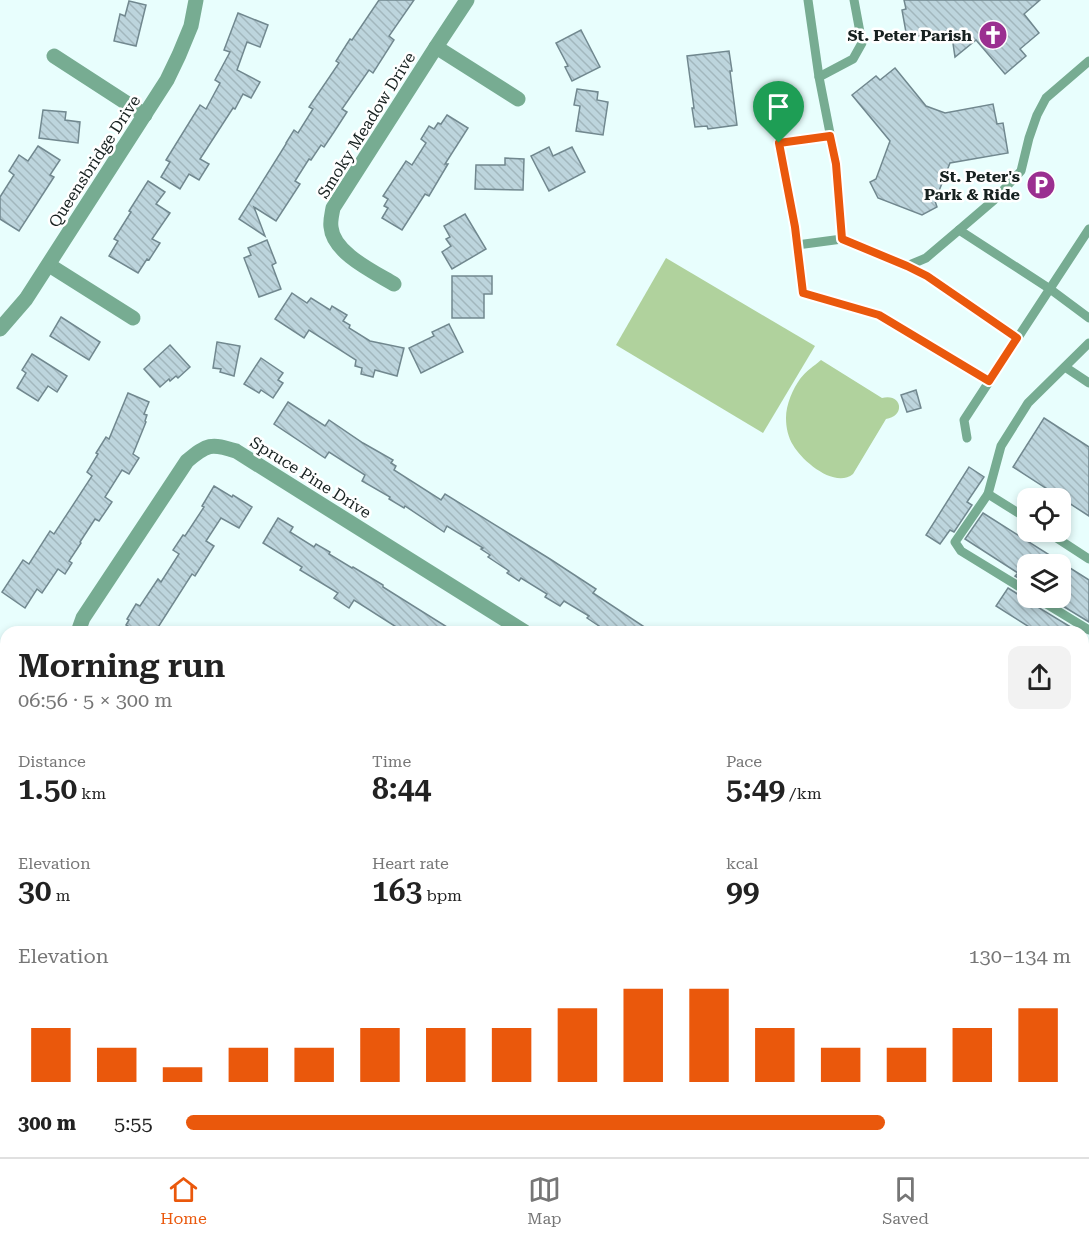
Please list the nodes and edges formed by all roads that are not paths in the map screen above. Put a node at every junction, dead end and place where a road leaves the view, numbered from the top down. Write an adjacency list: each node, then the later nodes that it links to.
1 (196, 0): 10 (street, Queensbridge Drive)
2 (467, 0): 5 (street, Smoky Meadow Drive)
3 (808, 0): 8 (lane)
4 (854, 0): 8 (lane)
5 (436, 47): 9 (street); 18 (street, Smoky Meadow Drive)
6 (54, 56): 10 (street)
7 (1089, 61): 13 (lane)
8 (819, 77): 11 (lane)
9 (518, 99)
10 (145, 115): 16 (street, Queensbridge Drive)
11 (830, 136): 14 (lane); 15 (lane)
12 (1089, 229): 19 (lane)
13 (959, 230): 17 (lane); 19 (lane)
14 (842, 239): 15 (lane); 17 (lane)
15 (797, 245): 26 (lane)
16 (49, 265): 20 (street); 22 (street, Queensbridge Drive)
17 (907, 266): 23 (lane)
18 (394, 284)
19 (1050, 289): 21 (lane); 23 (lane)
20 (133, 318)
21 (1089, 318)
22 (0, 329)
23 (1017, 338): 26 (lane)
24 (1089, 343): 25 (lane)
25 (1065, 367): 27 (lane); 29 (lane)
26 (989, 381): 28 (lane)
27 (1089, 383)
28 (967, 438)
29 (988, 494): 30 (lane); 33 (lane)
30 (1017, 512)
31 (1063, 542): 32 (lane)
32 (1089, 559)
33 (1017, 585)
34 (1053, 608): 37 (lane)
35 (80, 626): 36 (street, Spruce Pine Drive)
36 (515, 626)
37 (1082, 626)

